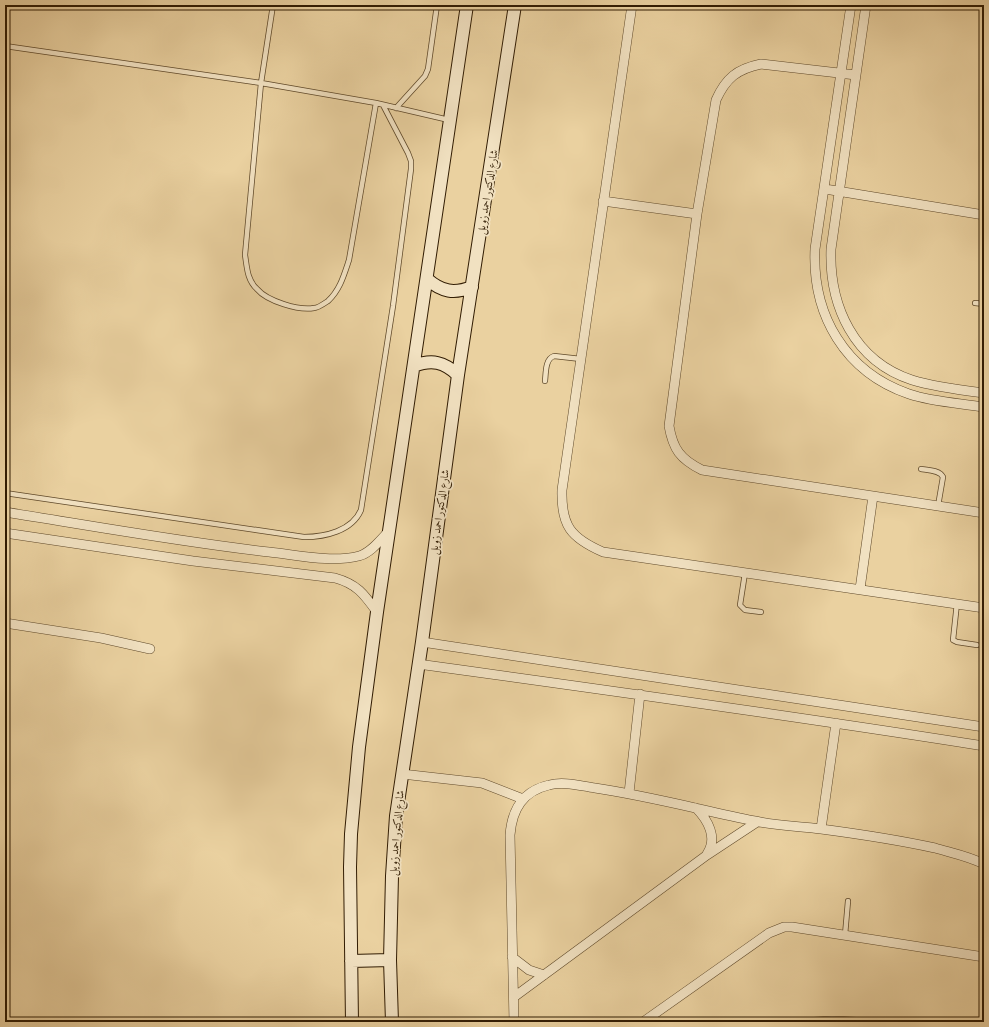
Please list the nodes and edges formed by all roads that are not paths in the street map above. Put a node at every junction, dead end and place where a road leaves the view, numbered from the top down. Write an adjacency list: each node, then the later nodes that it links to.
1 (273, 5): 11 (lane)
2 (437, 5): 14 (lane)
3 (468, 5): 15 (street)
4 (516, 5): 22 (street, شارع الدكتور احمد زويل)
5 (632, 5): 18 (street)
6 (851, 5): 9 (street)
7 (866, 5): 10 (street)
8 (5, 46): 11 (lane)
9 (841, 73): 10 (street); 16 (street); 19 (street)
10 (856, 74): 17 (street)
11 (261, 83): 12 (lane); 12 (lane)
12 (376, 103): 13 (lane)
13 (383, 105): 14 (lane); 32 (lane)
14 (396, 108): 15 (lane)
15 (450, 120): 21 (street)
16 (825, 189): 17 (street); 30 (street)
17 (838, 191): 20 (street); 29 (street)
18 (603, 201): 19 (street); 25 (street)
19 (697, 214): 33 (street)
20 (984, 215)
21 (427, 278): 22 (street); 26 (street)
22 (472, 287): 27 (street, شارع الدكتور احمد زويل)
23 (975, 303): 24 (lane)
24 (984, 304)
25 (581, 359): 28 (lane); 41 (street)
26 (414, 366): 27 (street); 37 (street)
27 (458, 375): 48 (street, شارع الدكتور احمد زويل)
28 (545, 381)
29 (984, 393)
30 (984, 407)
31 (921, 469): 34 (lane)
32 (5, 493)
33 (873, 496): 34 (street); 42 (street)
34 (938, 506): 36 (street)
35 (5, 512): 39 (street)
36 (984, 513)
37 (389, 531): 39 (street); 45 (street)
38 (5, 532): 40 (street)
39 (238, 549): 40 (street)
40 (236, 567): 45 (street)
41 (745, 573): 42 (street); 46 (lane)
42 (860, 589): 43 (street)
43 (957, 603): 44 (street); 49 (lane)
44 (984, 608)
45 (377, 612): 69 (street)
46 (761, 612)
47 (5, 623): 50 (street)
48 (422, 642): 51 (street, شارع الدكتور احمد زويل); 54 (street)
49 (977, 645)
50 (150, 649)
51 (418, 664): 52 (street); 56 (street, شارع الدكتور احمد زويل)
52 (640, 694): 53 (street); 57 (street)
53 (836, 723): 55 (street); 61 (street)
54 (984, 727)
55 (984, 746)
56 (402, 774): 58 (street); 68 (street, شارع الدكتور احمد زويل)
57 (629, 793): 58 (street); 59 (street)
58 (523, 799): 66 (street)
59 (696, 808): 60 (street); 62 (street)
60 (757, 822): 61 (street); 62 (street)
61 (821, 829): 63 (street)
62 (707, 855): 70 (street)
63 (984, 864)
64 (848, 901): 65 (lane)
65 (845, 936): 67 (street); 75 (street)
66 (512, 957): 70 (street); 71 (street)
67 (984, 957)
68 (390, 960): 69 (street); 73 (street, شارع الدكتور احمد زويل)
69 (351, 961): 72 (street)
70 (544, 975): 71 (street)
71 (514, 997): 74 (street)
72 (352, 1022)
73 (392, 1022)
74 (514, 1022)
75 (643, 1022)
76 (814, 1022): 77 (street)
77 (856, 1022)

